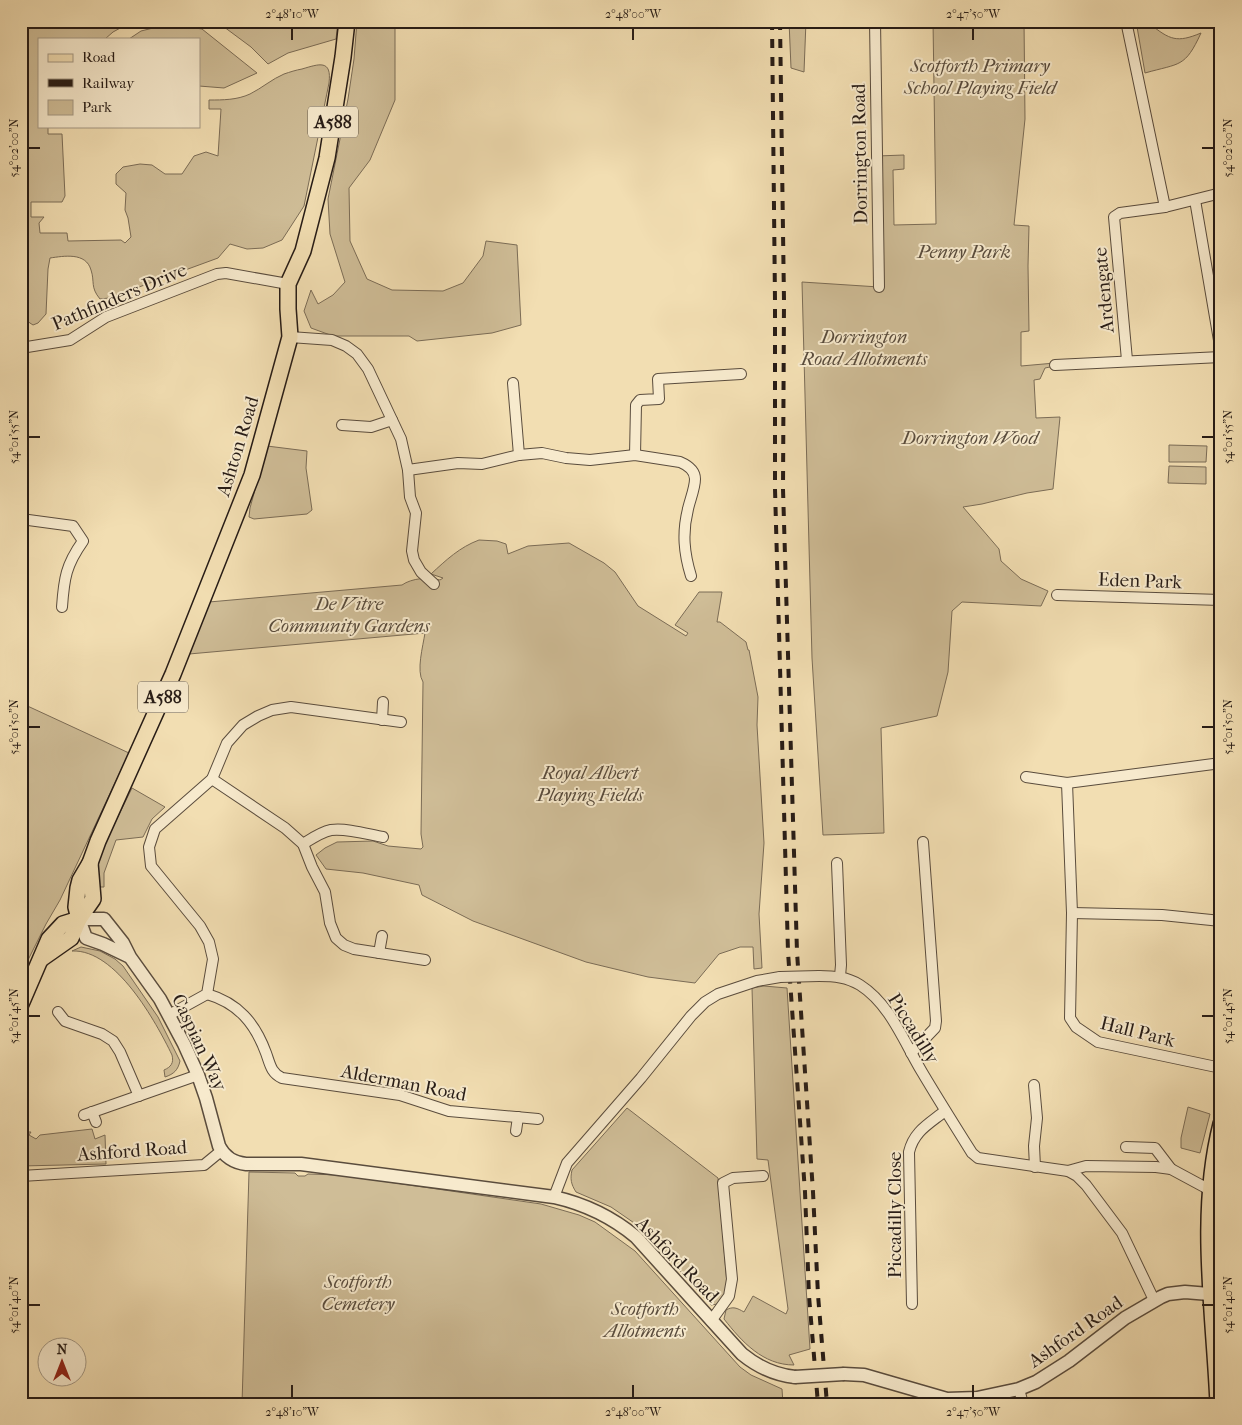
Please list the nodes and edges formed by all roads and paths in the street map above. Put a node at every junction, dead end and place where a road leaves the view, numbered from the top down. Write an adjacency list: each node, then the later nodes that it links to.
1 (347, 21): 7 (main road, Ashton Road / A588)
2 (875, 21): 8 (street, Dorrington Road)
3 (1126, 21): 6 (street)
4 (1221, 193): 5 (street)
5 (1195, 200): 6 (street); 11 (street)
6 (1165, 207): 13 (street, Ardengate)
7 (288, 284): 9 (main road, Ashton Road / A588); 10 (street, Pathfinders Drive)
8 (879, 287)
9 (290, 338): 17 (street); 40 (main road, Ashton Road / A588)
10 (21, 348)
11 (1221, 352)
12 (1221, 357): 13 (street)
13 (1127, 360): 14 (street)
14 (1055, 365)
15 (741, 374): 20 (street)
16 (513, 383): 19 (street)
17 (392, 420): 18 (street); 21 (street)
18 (342, 425)
19 (519, 455): 20 (street); 21 (street)
20 (635, 455): 23 (street)
21 (408, 470): 24 (street)
22 (21, 519): 27 (street)
23 (691, 576)
24 (434, 584)
25 (1057, 595): 26 (street, Eden Park)
26 (1221, 600)
27 (62, 607)
28 (383, 702): 29 (street)
29 (382, 720): 30 (street); 33 (street)
30 (400, 722)
31 (1221, 763): 34 (street)
32 (1026, 777): 34 (street)
33 (212, 779): 37 (street); 47 (street)
34 (1067, 783): 39 (street, Hall Park)
35 (383, 837): 37 (street)
36 (922, 842): 51 (street)
37 (303, 844): 43 (street)
38 (837, 863): 46 (street)
39 (1072, 913): 41 (street); 52 (street, Hall Park)
40 (79, 919): 44 (street, Caspian Way); 44 (street, Caspian Way); 48 (main road, Ashton Road)
41 (1221, 921)
42 (382, 936): 43 (street)
43 (379, 953): 45 (street)
44 (130, 957): 50 (street, Caspian Way)
45 (425, 960)
46 (840, 976): 51 (street, Piccadilly); 70 (street, Piccadilly, bridge)
47 (207, 994): 50 (street); 57 (street, Alderman Road)
48 (21, 1004)
49 (58, 1012): 55 (street)
50 (169, 1015): 53 (street, Caspian Way)
51 (911, 1053): 56 (street, Piccadilly)
52 (1221, 1068)
53 (198, 1075): 55 (street); 63 (street, Caspian Way)
54 (1034, 1085): 64 (street)
55 (139, 1096): 59 (street)
56 (946, 1112): 64 (street, Piccadilly); 73 (street, Piccadilly Close)
57 (518, 1118): 58 (street, Alderman Road); 61 (street)
58 (538, 1119)
59 (96, 1122)
60 (1221, 1124): 69 (main road)
61 (516, 1131)
62 (1126, 1147): 65 (street)
63 (221, 1151): 67 (street, Ashford Road); 70 (street, Ashford Road)
64 (1035, 1168): 66 (street, Piccadilly)
65 (1171, 1168): 66 (street, Piccadilly); 69 (street, Piccadilly)
66 (1068, 1171): 72 (street)
67 (21, 1176)
68 (763, 1176): 74 (street)
69 (1210, 1190): 71 (main road)
70 (554, 1197): 74 (street, Ashford Road)
71 (1216, 1295): 72 (street, Ashford Road); 78 (main road)
72 (1154, 1300): 75 (street, Ashford Road)
73 (912, 1304)
74 (711, 1321): 76 (street, Ashford Road, bridge)
75 (1019, 1389): 76 (street, Ashford Road); 77 (street)
76 (947, 1401)
77 (1023, 1404)
78 (1218, 1404)

